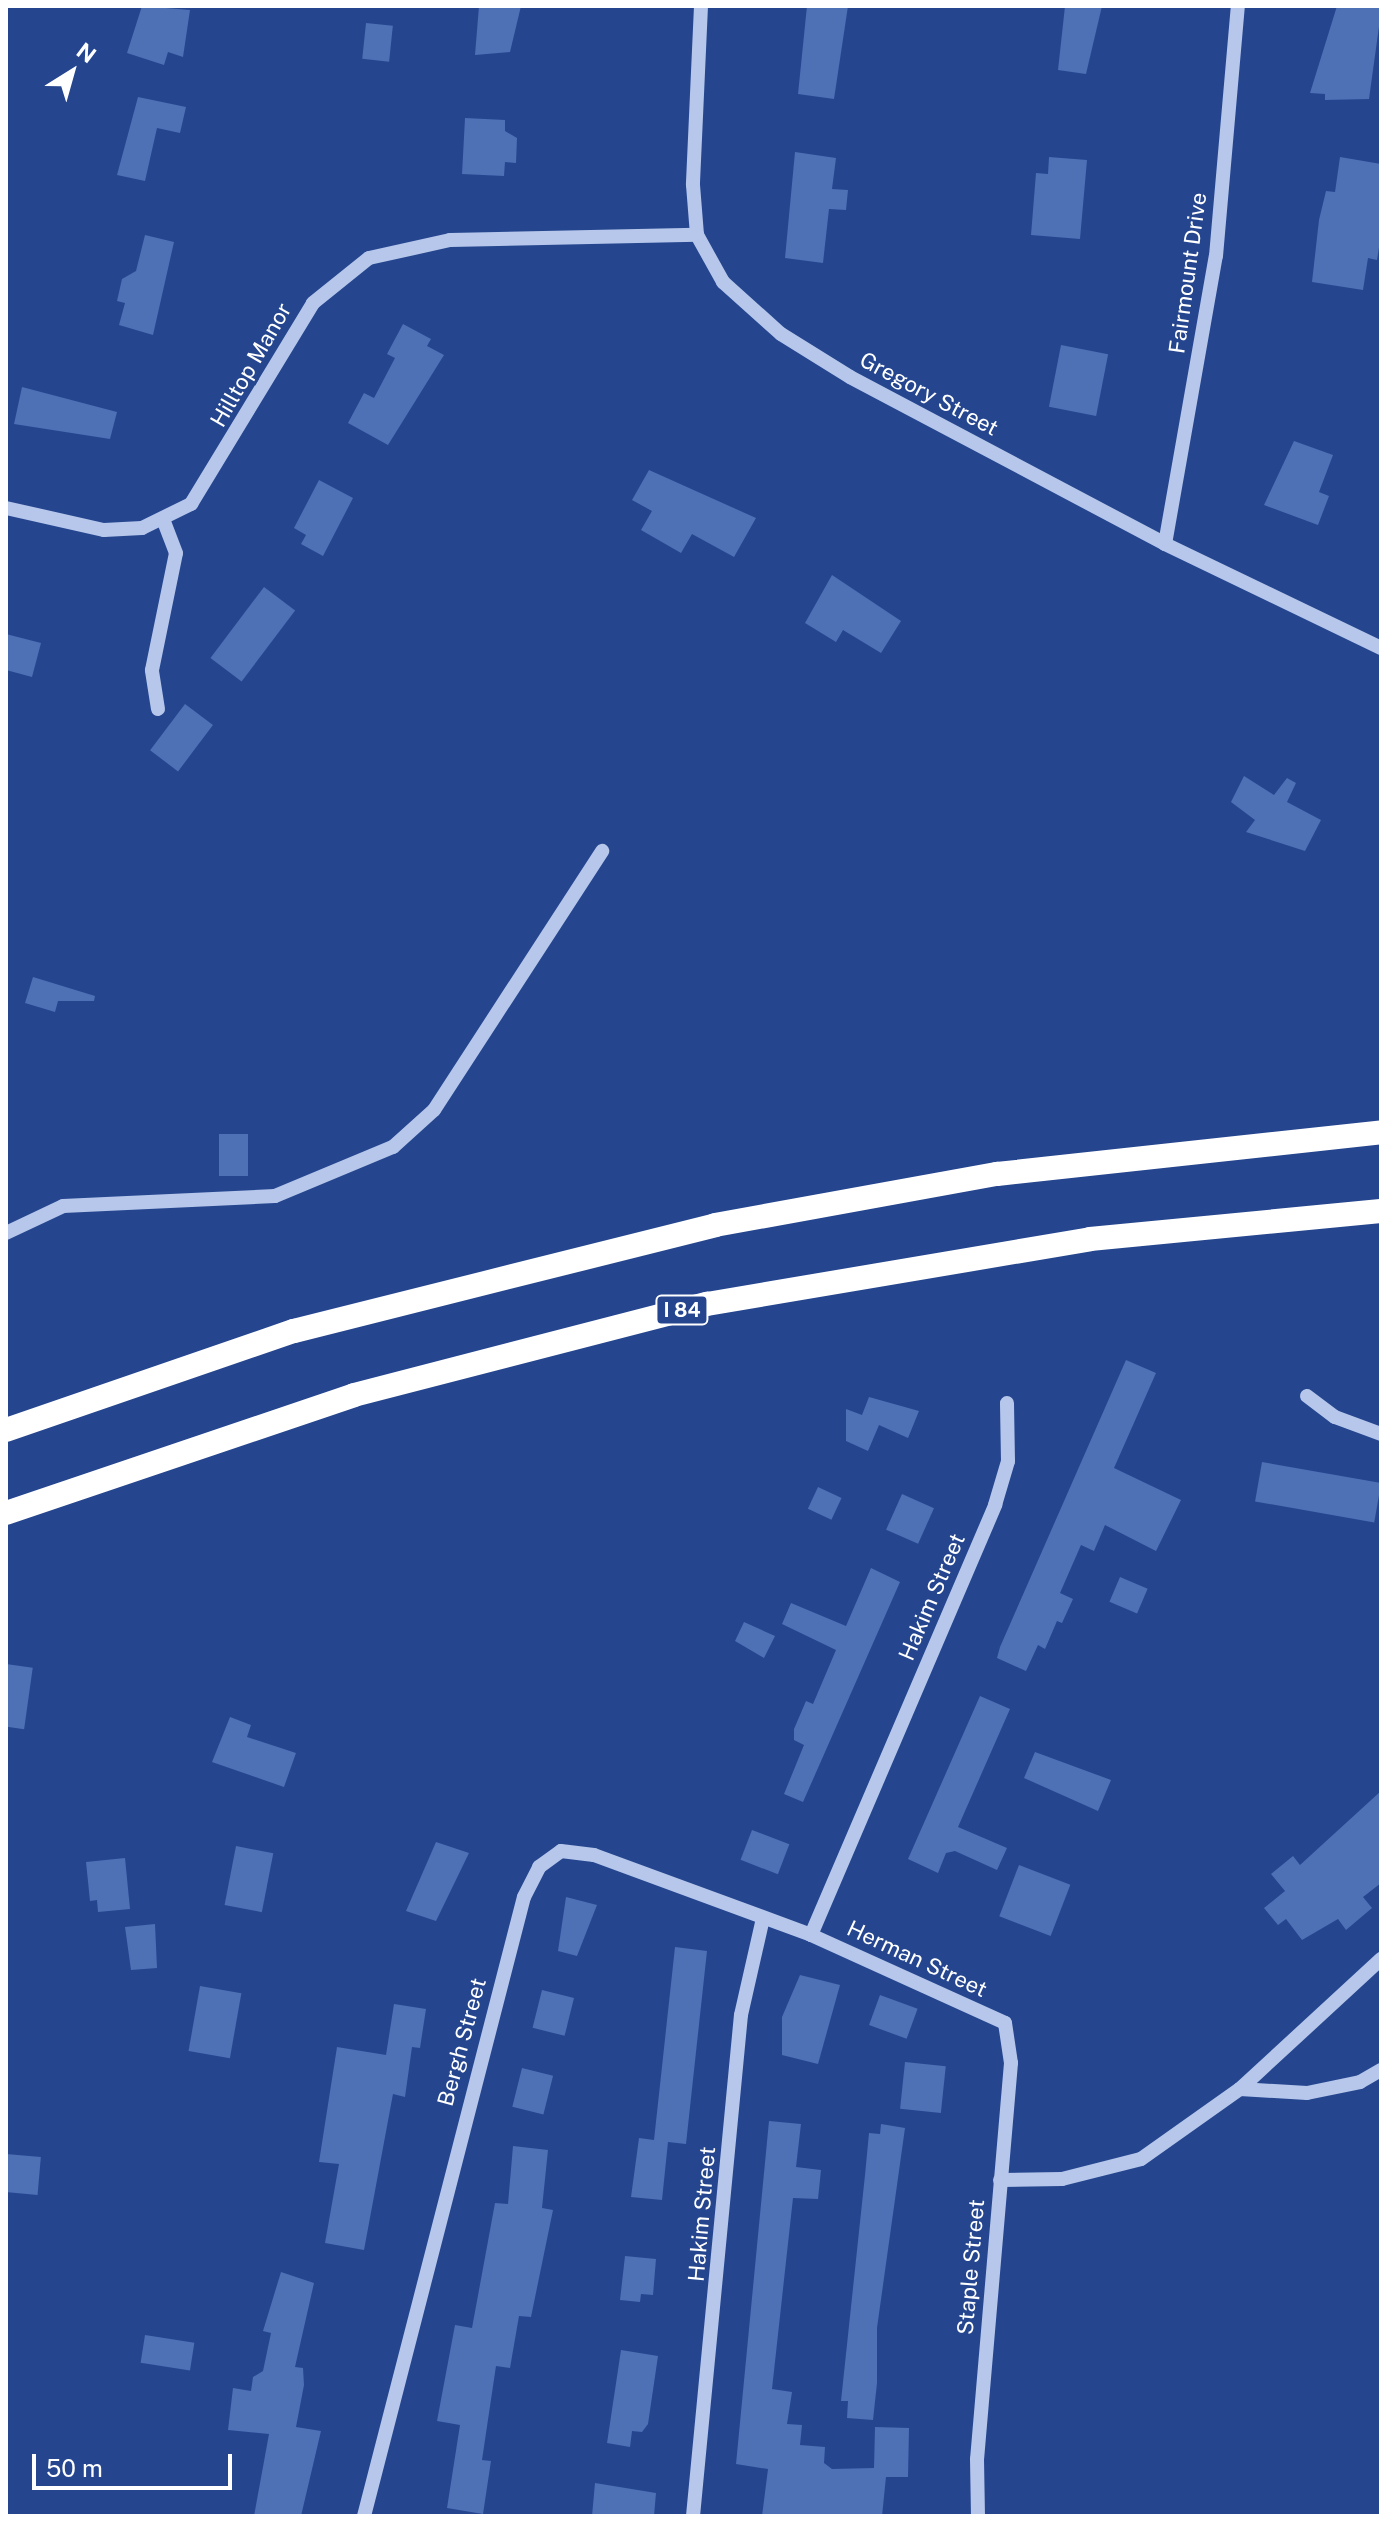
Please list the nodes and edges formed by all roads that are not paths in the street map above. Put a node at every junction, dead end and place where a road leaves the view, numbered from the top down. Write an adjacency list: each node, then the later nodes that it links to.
1 (701, 6): 3 (street, Gregory Street)
2 (1238, 6): 6 (street, Fairmount Drive)
3 (697, 235): 5 (street, Hilltop Manor); 6 (street, Gregory Street)
4 (6, 508): 5 (street, Hilltop Manor)
5 (164, 521): 8 (street)
6 (1165, 544): 7 (street, Gregory Street)
7 (1381, 648)
8 (158, 709)
9 (602, 851): 12 (street)
10 (1381, 1132): 15 (highway)
11 (1381, 1211): 17 (highway, I 84)
12 (6, 1233)
13 (1307, 1396): 16 (street)
14 (1007, 1403): 19 (street, Hakim Street)
15 (6, 1430)
16 (1381, 1434)
17 (6, 1513)
18 (763, 1918): 19 (street, Bergh Street); 25 (street, Bergh Street); 26 (street, Hakim Street)
19 (811, 1935): 21 (street, Herman Street)
20 (1381, 1959): 23 (street)
21 (1005, 2023): 24 (street, Staple Street)
22 (1381, 2070): 23 (street)
23 (1240, 2089): 24 (street)
24 (1000, 2180): 27 (street, Staple Street)
25 (364, 2516)
26 (693, 2516)
27 (978, 2516)

